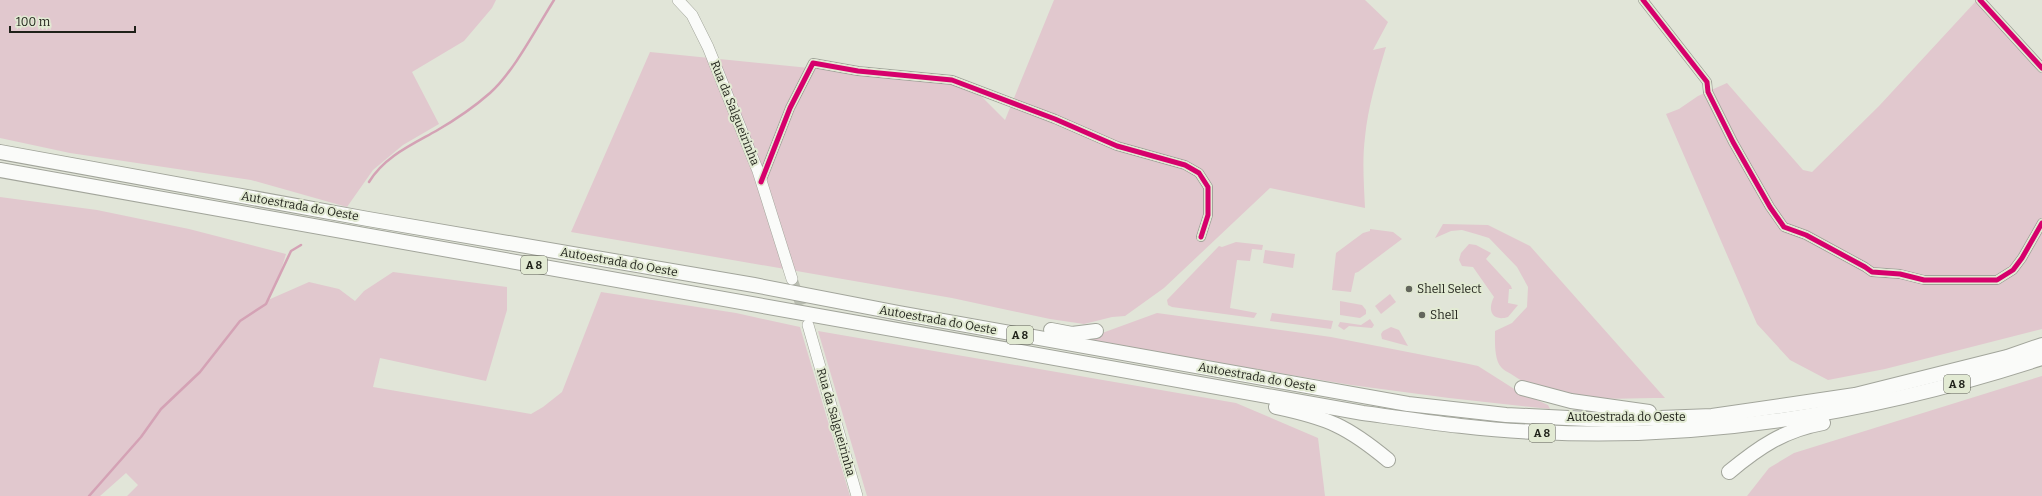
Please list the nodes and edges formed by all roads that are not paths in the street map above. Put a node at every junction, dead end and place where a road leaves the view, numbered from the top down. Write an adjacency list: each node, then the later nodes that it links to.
1 (678, 0): 7 (street, Rua da Salgueirinha)
2 (1643, 0): 8 (street)
3 (1980, 0): 4 (street)
4 (2042, 68)
5 (0, 152): 11 (highway, Autoestrada do Oeste / A 8)
6 (0, 170): 16 (highway, Autoestrada do Oeste / A 8)
7 (761, 182): 9 (street); 10 (street, Rua da Salgueirinha)
8 (2042, 223)
9 (1202, 237)
10 (792, 280)
11 (898, 313): 13 (highway); 19 (highway, Autoestrada do Oeste / A 8)
12 (808, 325): 22 (street, Rua da Salgueirinha)
13 (1096, 331)
14 (2042, 345): 19 (highway, Autoestrada do Oeste / A 8)
15 (2042, 358): 18 (highway, Autoestrada do Oeste / A 8)
16 (1215, 388): 18 (highway, Autoestrada do Oeste / A 8); 20 (highway)
17 (1522, 388): 19 (highway)
18 (1871, 405): 21 (highway)
19 (1691, 417)
20 (1388, 460)
21 (1729, 472)
22 (857, 496)

